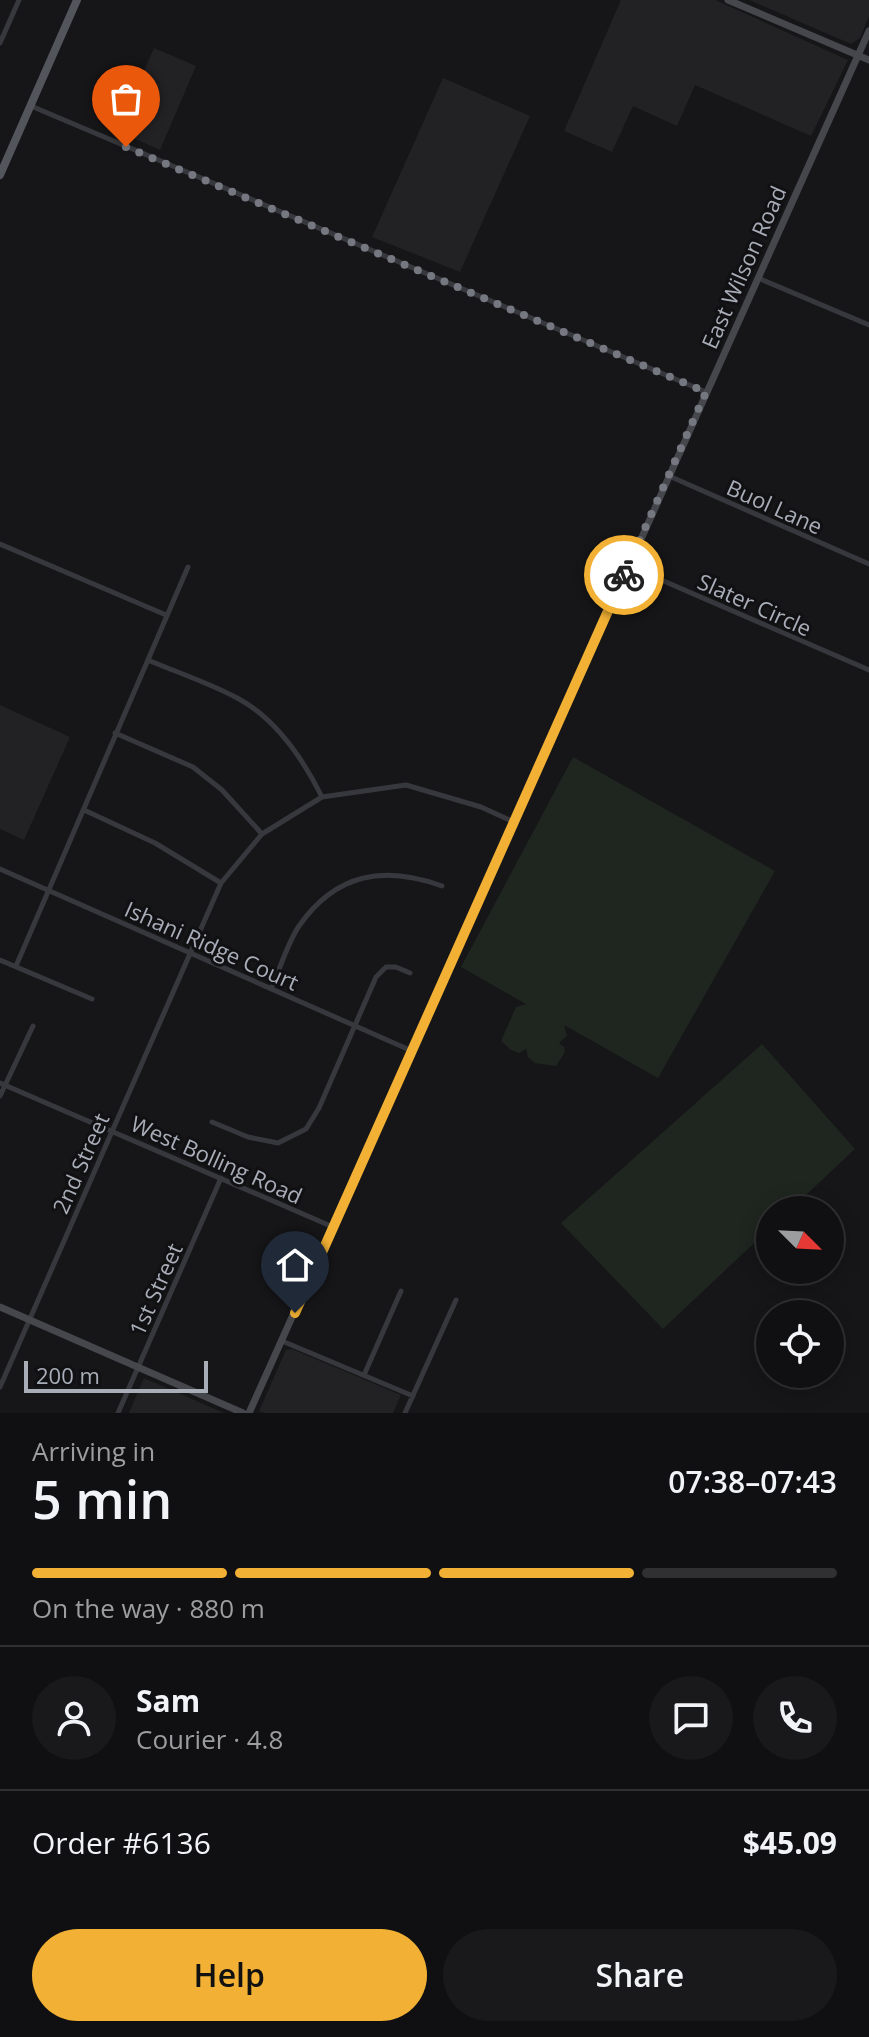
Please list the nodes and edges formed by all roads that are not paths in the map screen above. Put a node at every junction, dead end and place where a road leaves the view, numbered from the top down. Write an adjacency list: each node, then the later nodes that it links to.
1 (19, 0): 5 (street)
2 (77, 0): 8 (main road)
3 (728, 0): 6 (street)
4 (869, 31): 6 (street, East Wilson Road)
5 (0, 43)
6 (858, 55): 7 (street); 10 (street, East Wilson Road)
7 (869, 60)
8 (30, 106): 9 (main road); 12 (street)
9 (0, 175)
10 (758, 278): 11 (street); 12 (street, East Wilson Road)
11 (869, 325)
12 (706, 392): 13 (street, East Wilson Road)
13 (669, 476): 15 (street, Buol Lane); 16 (street, East Wilson Road)
14 (0, 544): 18 (street)
15 (869, 564)
16 (628, 566): 20 (street, Slater Circle); 24 (street, East Wilson Road)
17 (188, 567): 18 (street)
18 (166, 615): 19 (street)
19 (148, 660): 21 (street); 22 (street)
20 (869, 670)
21 (115, 733): 23 (street); 25 (street)
22 (322, 797): 24 (street); 25 (street, 2nd Street)
23 (84, 810): 27 (street); 29 (street)
24 (514, 822): 38 (street, East Wilson Road)
25 (262, 834): 27 (street, 2nd Street)
26 (0, 869): 29 (street, Ishani Ridge Court)
27 (221, 883): 30 (street, 2nd Street)
28 (442, 886): 34 (street)
29 (49, 891): 30 (street, Ishani Ridge Court); 32 (street)
30 (190, 953): 34 (street, Ishani Ridge Court); 42 (street, 2nd Street)
31 (0, 960): 32 (street)
32 (16, 966): 35 (street)
33 (410, 973): 36 (street)
34 (271, 989): 36 (street, Ishani Ridge Court)
35 (92, 999)
36 (354, 1025): 38 (street, Ishani Ridge Court); 41 (street)
37 (33, 1026): 39 (street)
38 (412, 1051): 44 (street, East Wilson Road)
39 (3, 1084): 40 (street); 42 (street, West Bolling Road)
40 (0, 1096)
41 (212, 1122)
42 (112, 1130): 43 (street, West Bolling Road); 48 (street, 2nd Street)
43 (221, 1178): 44 (street, West Bolling Road); 50 (street, 1st Street)
44 (333, 1227): 49 (street, East Wilson Road)
45 (401, 1291): 51 (street)
46 (456, 1300): 53 (street)
47 (0, 1307): 48 (street)
48 (29, 1320): 50 (street); 52 (street, 2nd Street)
49 (282, 1341): 51 (street); 55 (street, East Wilson Road)
50 (138, 1367): 54 (street, 1st Street); 55 (street)
51 (364, 1375): 53 (street)
52 (0, 1387)
53 (413, 1396): 56 (street)
54 (118, 1413)
55 (246, 1413)
56 (405, 1413)

